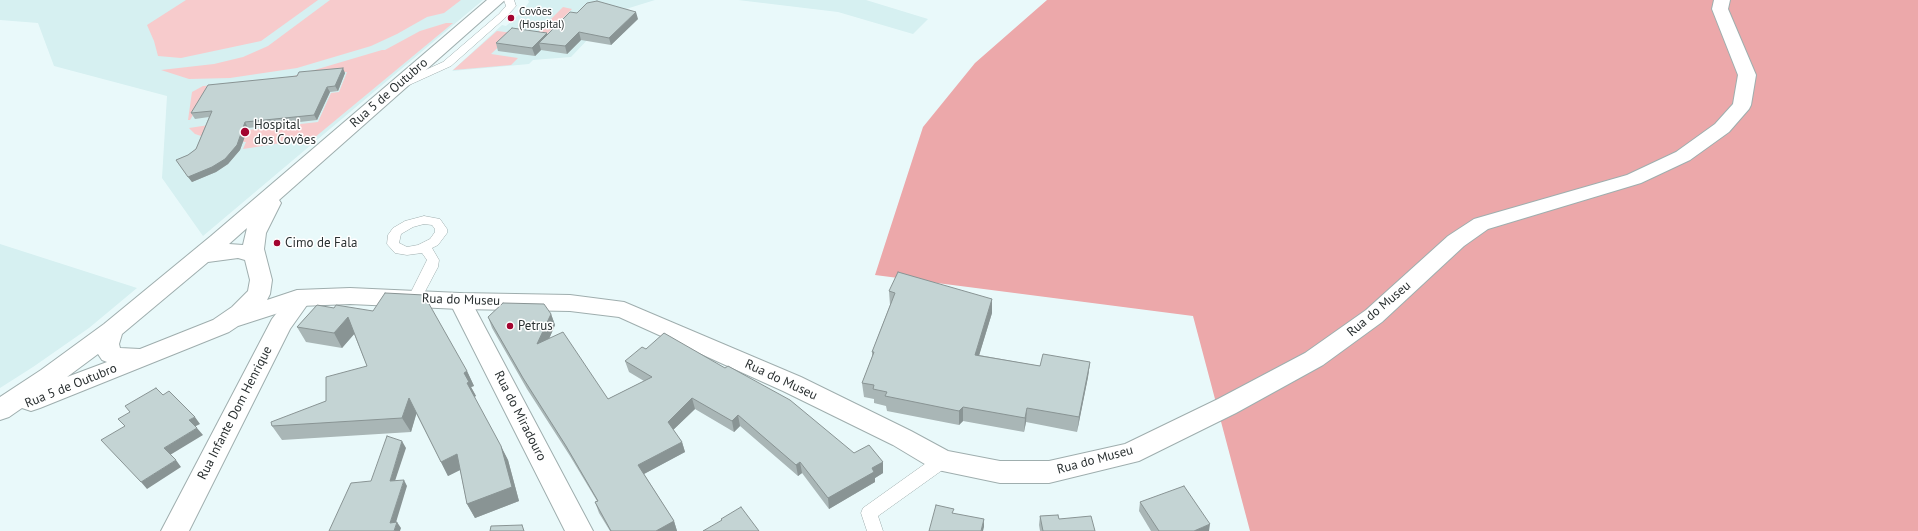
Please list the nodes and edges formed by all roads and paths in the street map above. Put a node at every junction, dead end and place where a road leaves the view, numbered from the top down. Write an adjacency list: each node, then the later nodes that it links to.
1 (497, 0): 4 (street, Rua 5 de Outubro)
2 (509, 0): 4 (lane)
3 (1722, 0): 18 (street, Rua do Museu)
4 (396, 87): 5 (street, Rua 5 de Outubro)
5 (282, 187): 7 (street, Rua 5 de Outubro); 8 (street, Rua 5 de Outubro)
6 (425, 247): 11 (lane)
7 (253, 255): 8 (street); 9 (street)
8 (200, 257): 14 (street, Rua 5 de Outubro)
9 (261, 280): 10 (street); 13 (street)
10 (299, 298): 11 (street, Rua do Museu); 13 (street); 19 (street, Rua Infante Dom Henrique)
11 (415, 298): 12 (street, Rua do Museu)
12 (460, 302): 18 (street, Rua do Museu); 20 (street, Rua do Miradouro)
13 (221, 326): 15 (street, Rua 5 de Outubro)
14 (112, 330): 15 (street); 16 (street, Rua 5 de Outubro)
15 (142, 358): 17 (street, Rua 5 de Outubro)
16 (0, 410)
17 (0, 414)
18 (942, 461): 21 (lane)
19 (174, 531)
20 (579, 531)
21 (875, 531)

